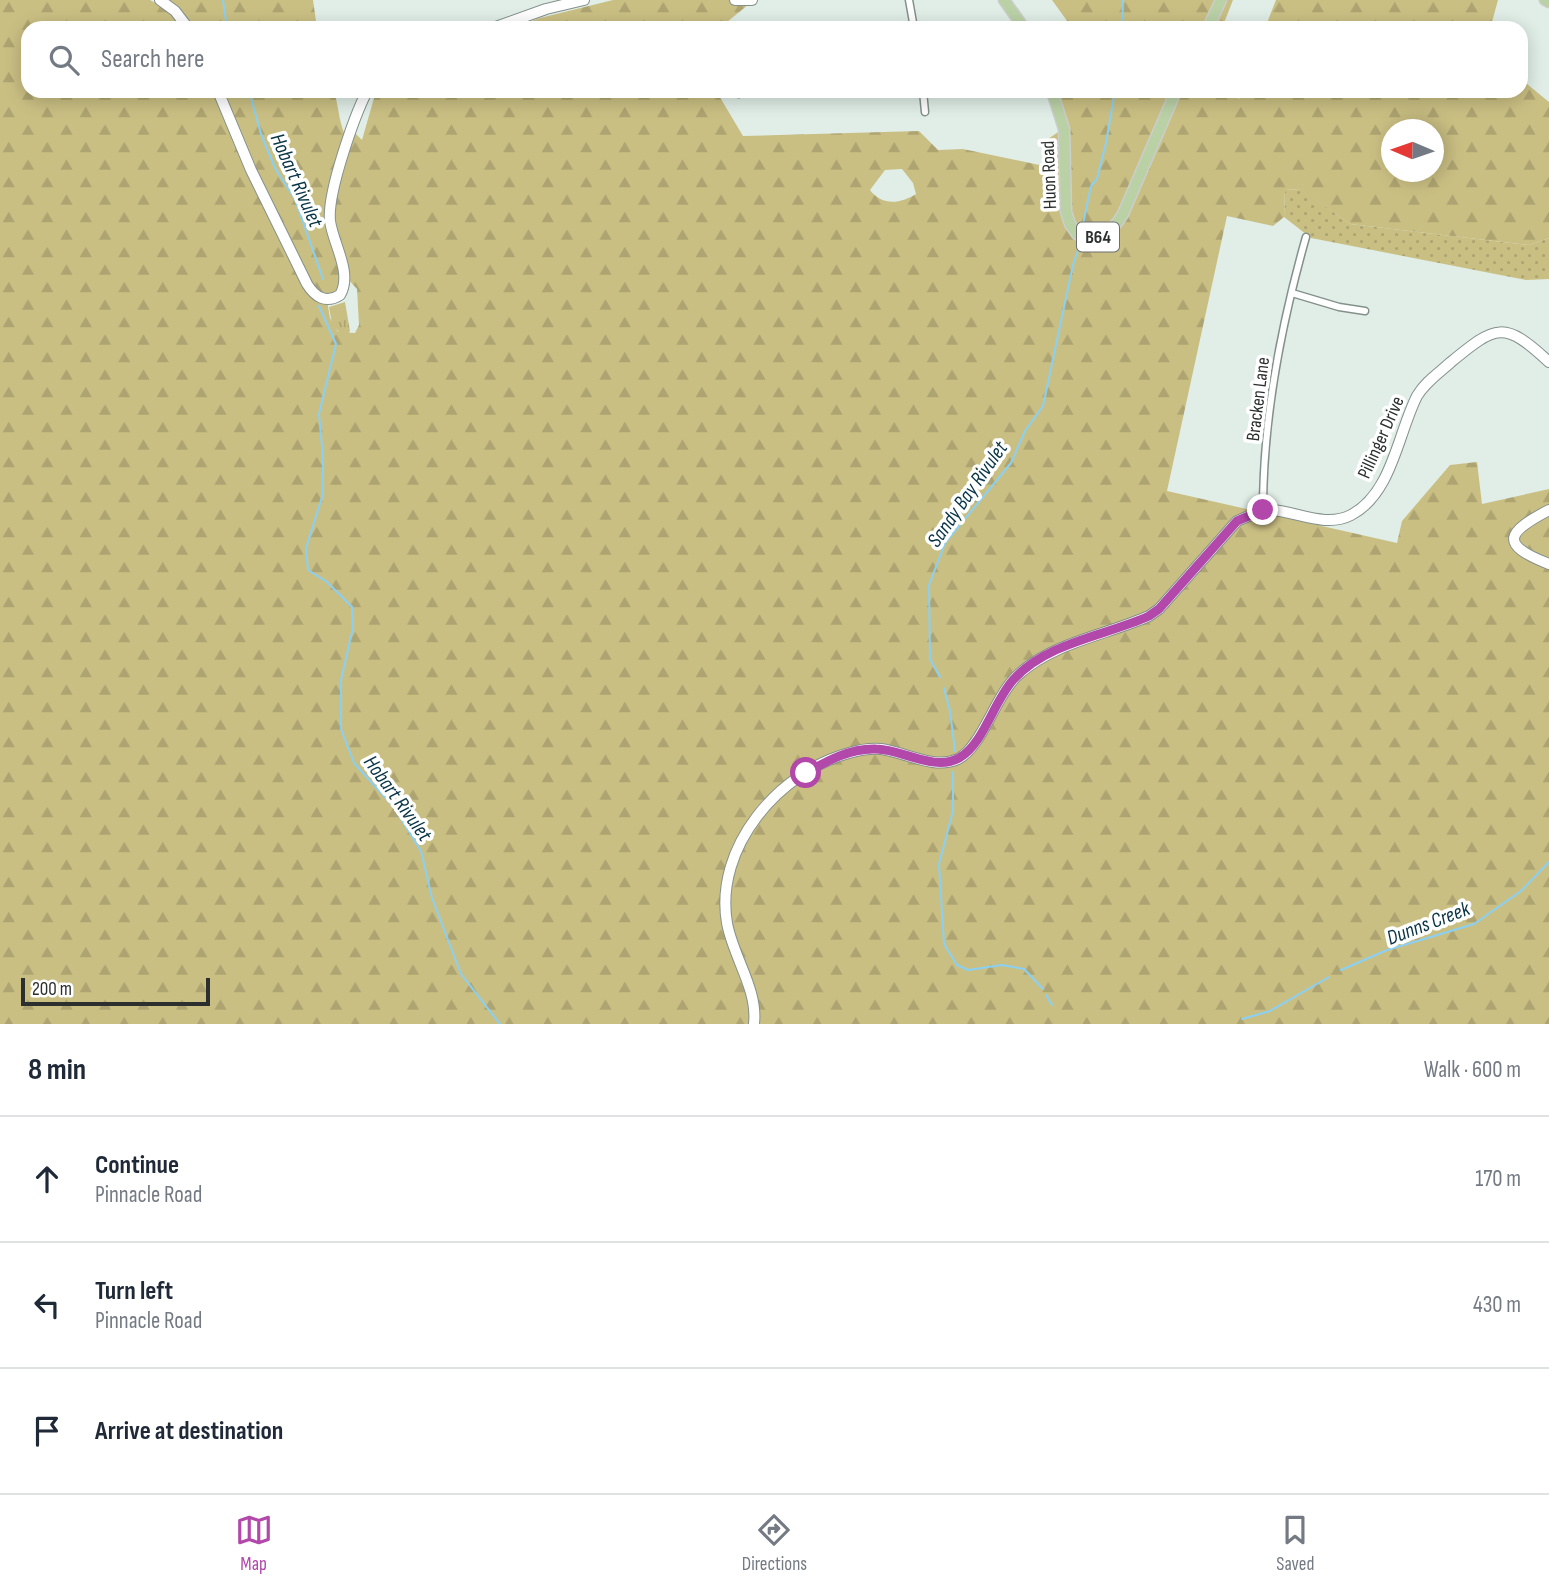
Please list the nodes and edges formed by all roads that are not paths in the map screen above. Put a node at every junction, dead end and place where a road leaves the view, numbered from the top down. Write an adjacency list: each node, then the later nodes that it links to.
1 (160, 0): 8 (main road)
2 (584, 0): 9 (main road)
3 (735, 0): 4 (main road)
4 (752, 0)
5 (909, 0): 10 (street)
6 (1004, 0): 11 (main road)
7 (1221, 0): 12 (main road)
8 (183, 21)
9 (514, 21)
10 (913, 21)
11 (1019, 21)
12 (1211, 21)
13 (221, 98): 14 (main road)
14 (364, 98)
15 (924, 98): 18 (street)
16 (1054, 98): 17 (main road, Huon Road / B64)
17 (1173, 98)
18 (925, 112)
19 (1306, 237): 20 (street, Bracken Lane)
20 (1292, 293): 21 (street); 23 (street, Bracken Lane)
21 (1364, 311)
22 (1549, 362): 23 (main road, Pillinger Drive)
23 (1263, 510): 26 (main road)
24 (1549, 510): 25 (main road)
25 (1549, 564)
26 (754, 1024)

